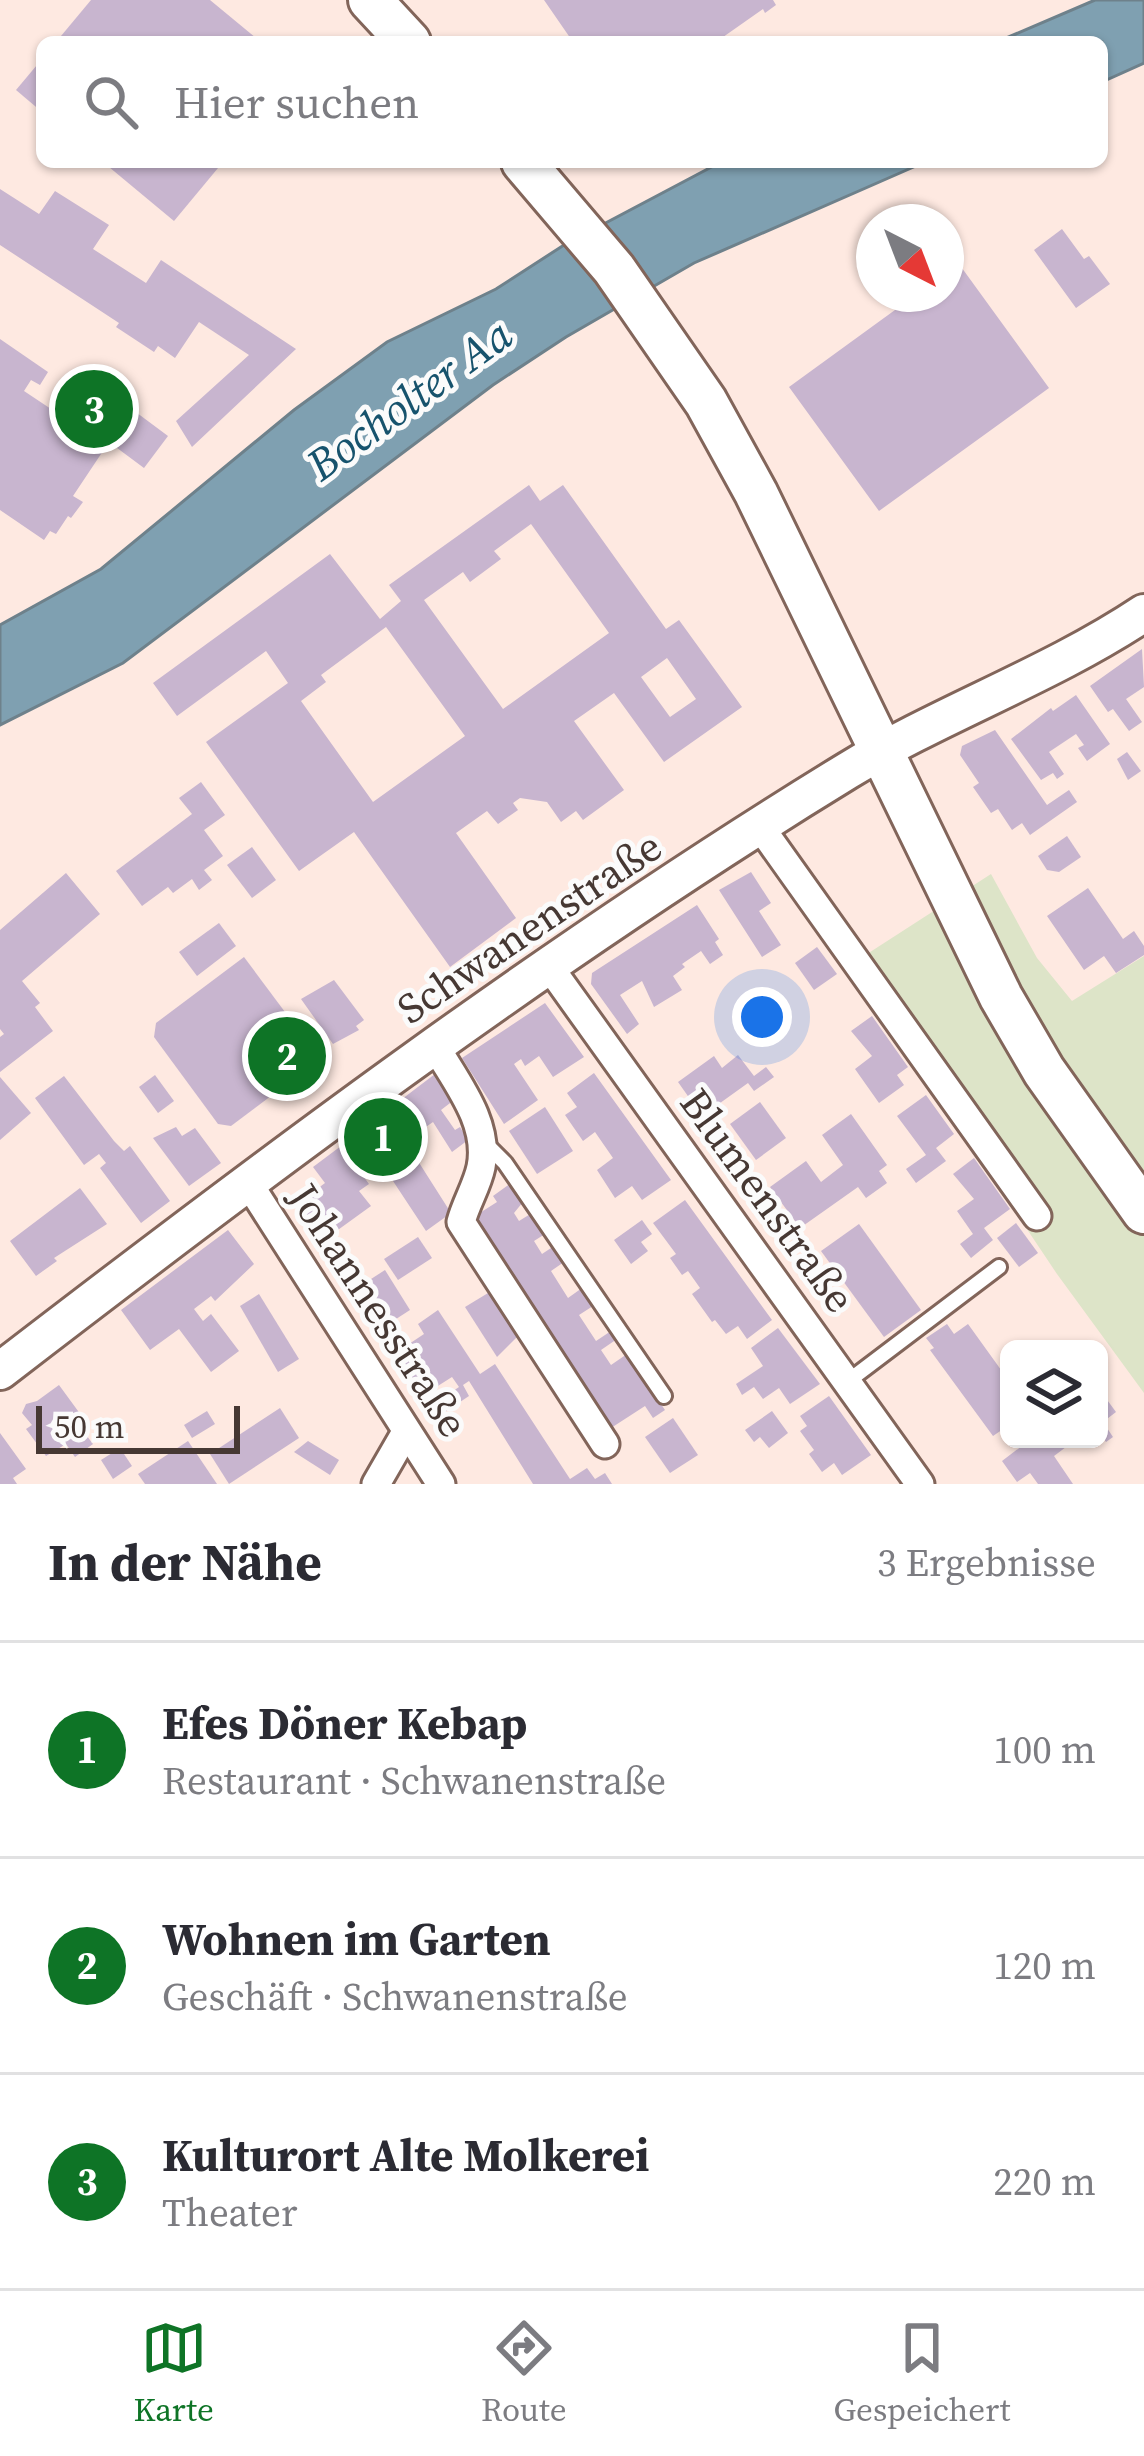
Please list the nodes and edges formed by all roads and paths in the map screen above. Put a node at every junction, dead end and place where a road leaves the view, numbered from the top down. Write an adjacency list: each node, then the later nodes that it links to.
1 (370, 0): 2 (main road)
2 (403, 36)
3 (535, 174): 5 (main road)
4 (1144, 613): 5 (street, Schwanenstraße)
5 (881, 753): 6 (street, Schwanenstraße); 11 (main road)
6 (760, 827): 7 (street, Schwanenstraße); 12 (street)
7 (548, 965): 8 (street, Schwanenstraße); 15 (street, Blumenstraße)
8 (434, 1044): 9 (street); 10 (street, Schwanenstraße)
9 (483, 1142): 16 (lane); 18 (street)
10 (247, 1181): 14 (street, Schwanenstraße); 17 (street, Johannesstraße)
11 (1144, 1212)
12 (1037, 1216)
13 (999, 1267): 15 (lane)
14 (0, 1372)
15 (847, 1382): 21 (street, Blumenstraße)
16 (664, 1396)
17 (406, 1432): 19 (street); 20 (street, Johannesstraße)
18 (605, 1444)
19 (376, 1484)
20 (441, 1484)
21 (920, 1484)

